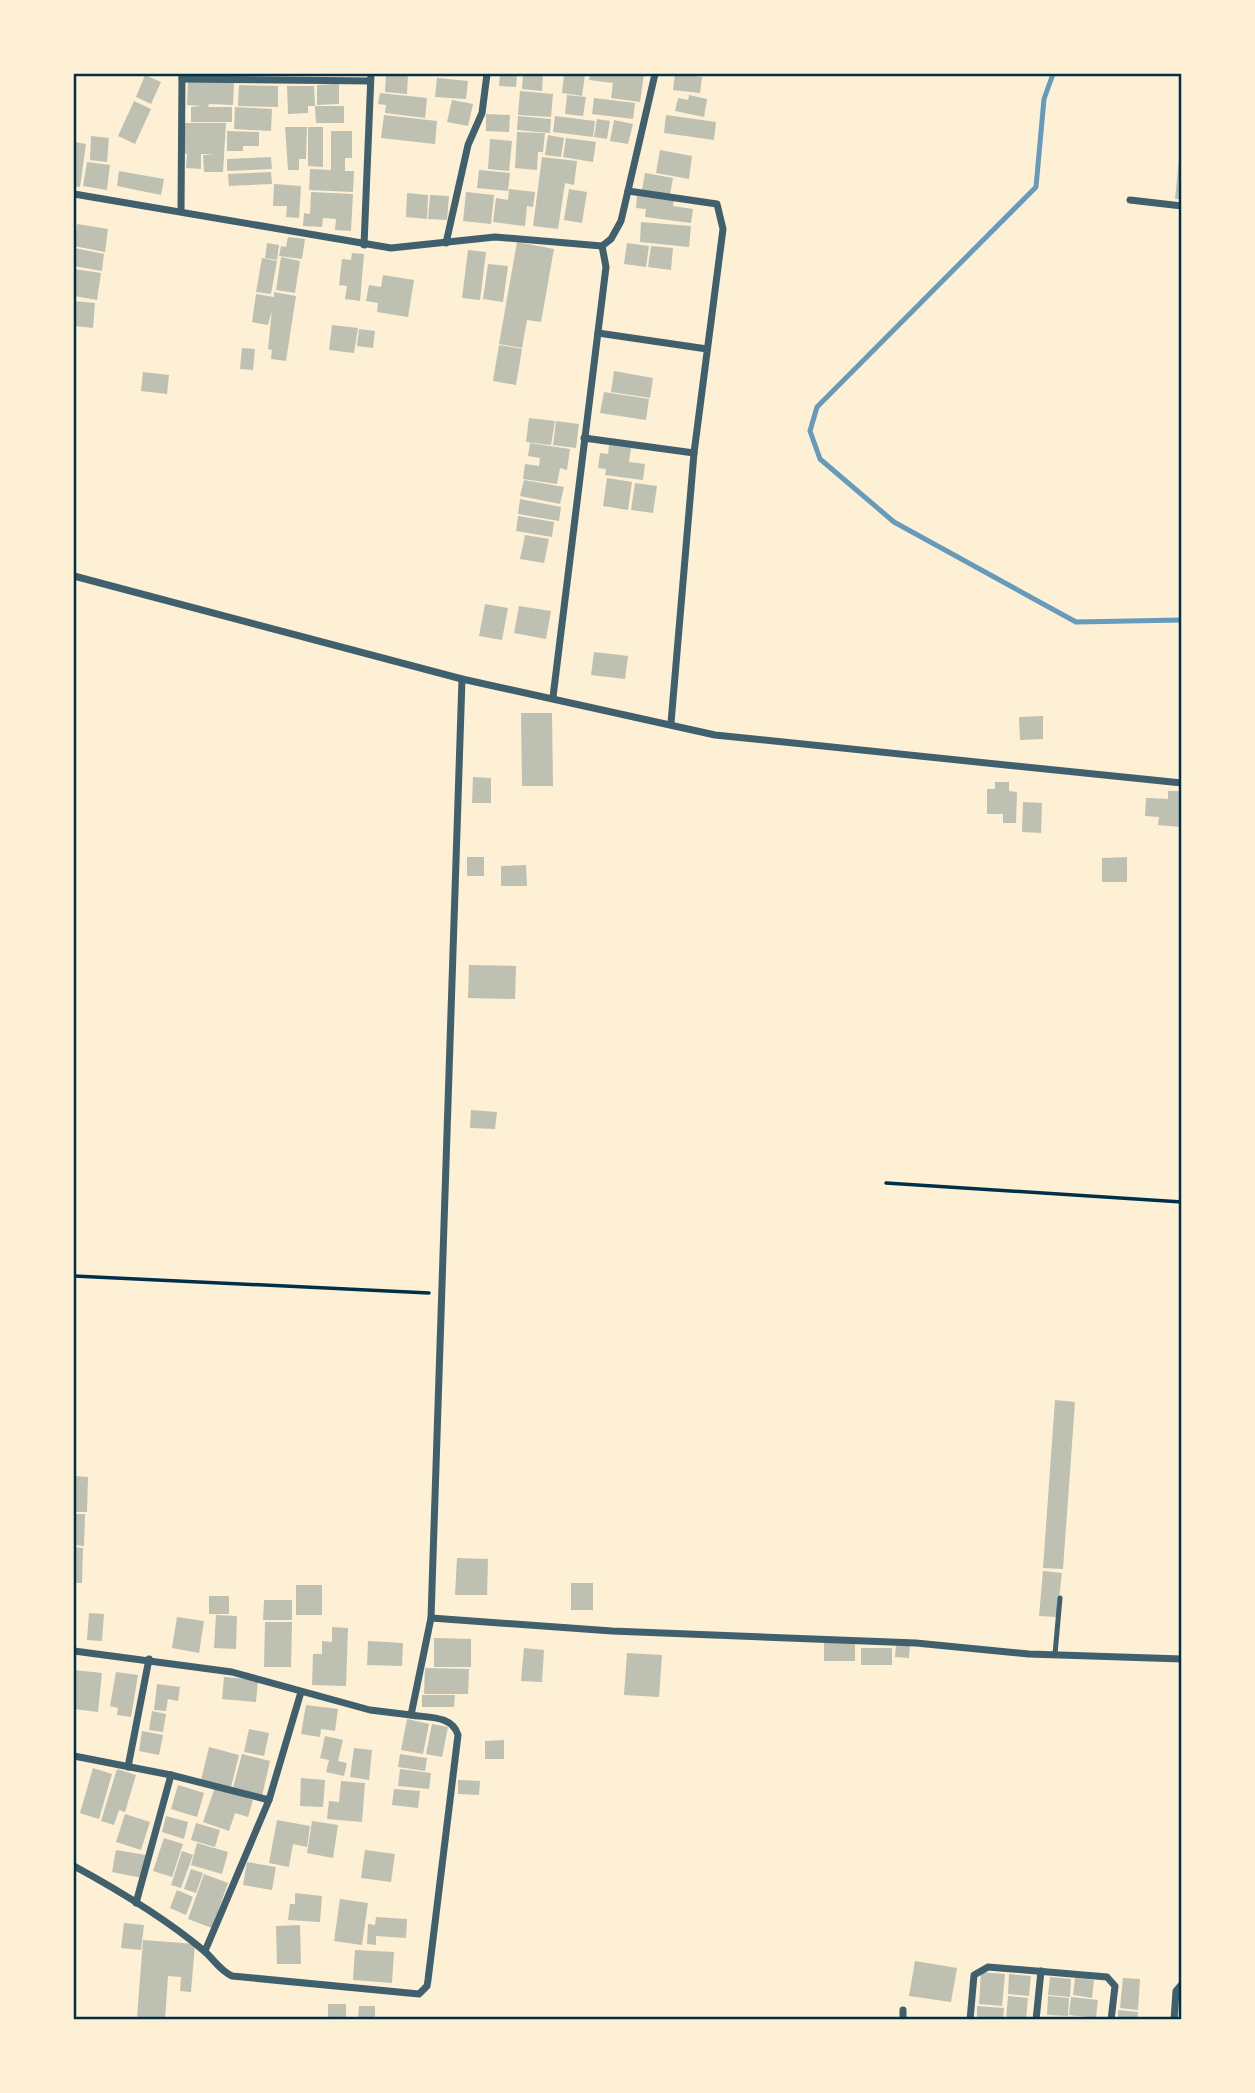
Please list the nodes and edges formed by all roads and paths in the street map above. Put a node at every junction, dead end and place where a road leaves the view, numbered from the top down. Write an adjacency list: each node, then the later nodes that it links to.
1 (487, 74): 10 (street)
2 (655, 74): 5 (street)
3 (182, 76): 4 (street); 9 (street)
4 (370, 77): 11 (street)
5 (628, 191): 12 (street); 14 (street)
6 (74, 194): 9 (street)
7 (1129, 200): 8 (street)
8 (1181, 206)
9 (181, 210): 11 (street)
10 (446, 243): 11 (street); 12 (street)
11 (364, 244)
12 (601, 246): 13 (street)
13 (598, 333): 14 (street); 15 (street)
14 (707, 349): 16 (street)
15 (584, 438): 16 (street); 19 (street)
16 (694, 453): 20 (street)
17 (74, 576): 18 (street)
18 (462, 679): 19 (street); 25 (street)
19 (554, 697): 20 (street)
20 (671, 723): 21 (street)
21 (1181, 783)
22 (886, 1183): 23 (path)
23 (1181, 1202)
24 (74, 1276): 25 (path)
25 (442, 1294): 27 (street)
26 (1060, 1598): 29 (lane)
27 (431, 1618): 29 (street); 33 (street)
28 (74, 1651): 30 (street)
29 (1055, 1654): 31 (street)
30 (149, 1659): 32 (street); 35 (street)
31 (1181, 1659)
32 (301, 1692): 33 (street); 37 (street)
33 (411, 1715): 40 (street)
34 (74, 1756): 35 (street)
35 (128, 1767): 36 (street)
36 (171, 1775): 37 (street); 39 (street)
37 (269, 1800): 40 (street)
38 (74, 1866): 39 (street)
39 (136, 1903): 40 (street)
40 (205, 1951)
41 (1041, 1971): 45 (street); 46 (street); 47 (street)
42 (1181, 1984): 48 (street)
43 (903, 2010): 44 (street)
44 (903, 2020)
45 (970, 2020)
46 (1036, 2020)
47 (1111, 2020)
48 (1174, 2020)

